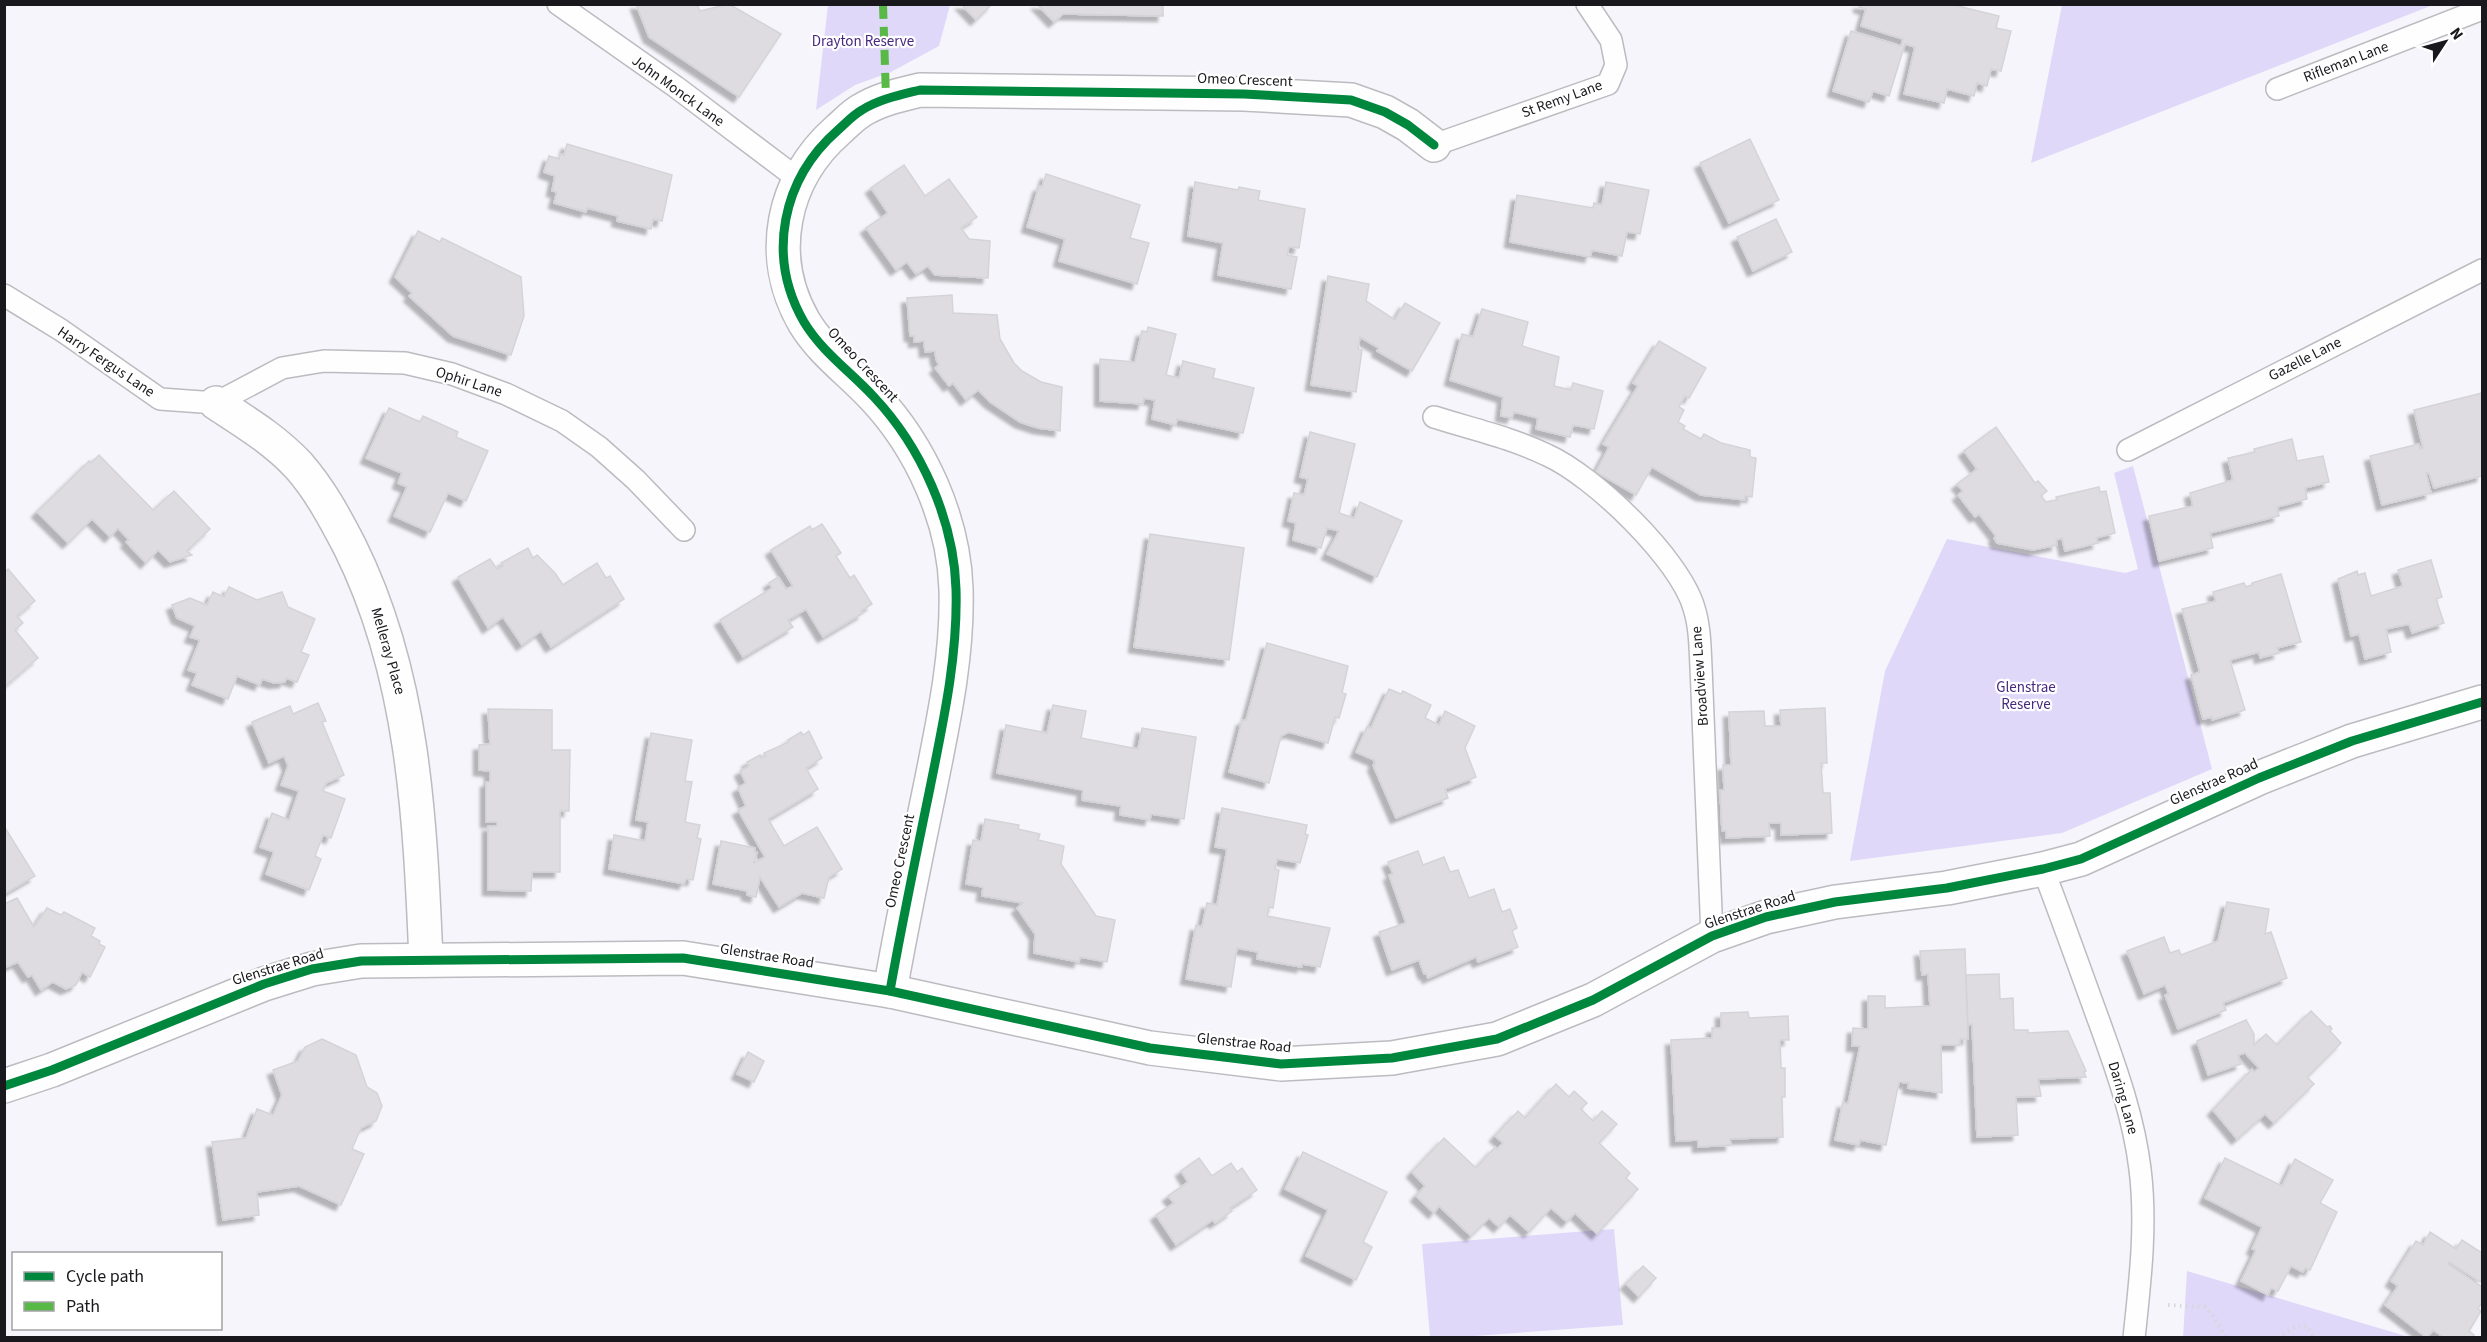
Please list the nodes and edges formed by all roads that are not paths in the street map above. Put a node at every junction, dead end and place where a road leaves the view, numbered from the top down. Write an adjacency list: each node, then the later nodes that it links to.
1 (558, 4): 6 (lane, John Monck Lane)
2 (1587, 4): 5 (lane, St Remy Lane)
3 (2482, 9): 4 (lane, Rifleman Lane)
4 (2277, 88)
5 (1434, 145): 6 (street, Omeo Crescent)
6 (798, 179): 17 (street, Omeo Crescent)
7 (2482, 270): 11 (lane, Gazelle Lane)
8 (4, 295): 9 (lane, Harry Fergus Lane)
9 (216, 403): 12 (lane, Ophir Lane); 16 (street, Melleray Place)
10 (1434, 417): 15 (lane, Broadview Lane)
11 (2128, 450)
12 (684, 530)
13 (2482, 702): 14 (street, Glenstrae Road)
14 (2043, 869): 15 (street, Glenstrae Road); 19 (lane, Daring Lane)
15 (1712, 936): 17 (street, Glenstrae Road)
16 (426, 960): 17 (street, Glenstrae Road); 18 (street, Glenstrae Road)
17 (890, 991)
18 (4, 1086)
19 (2134, 1338)

